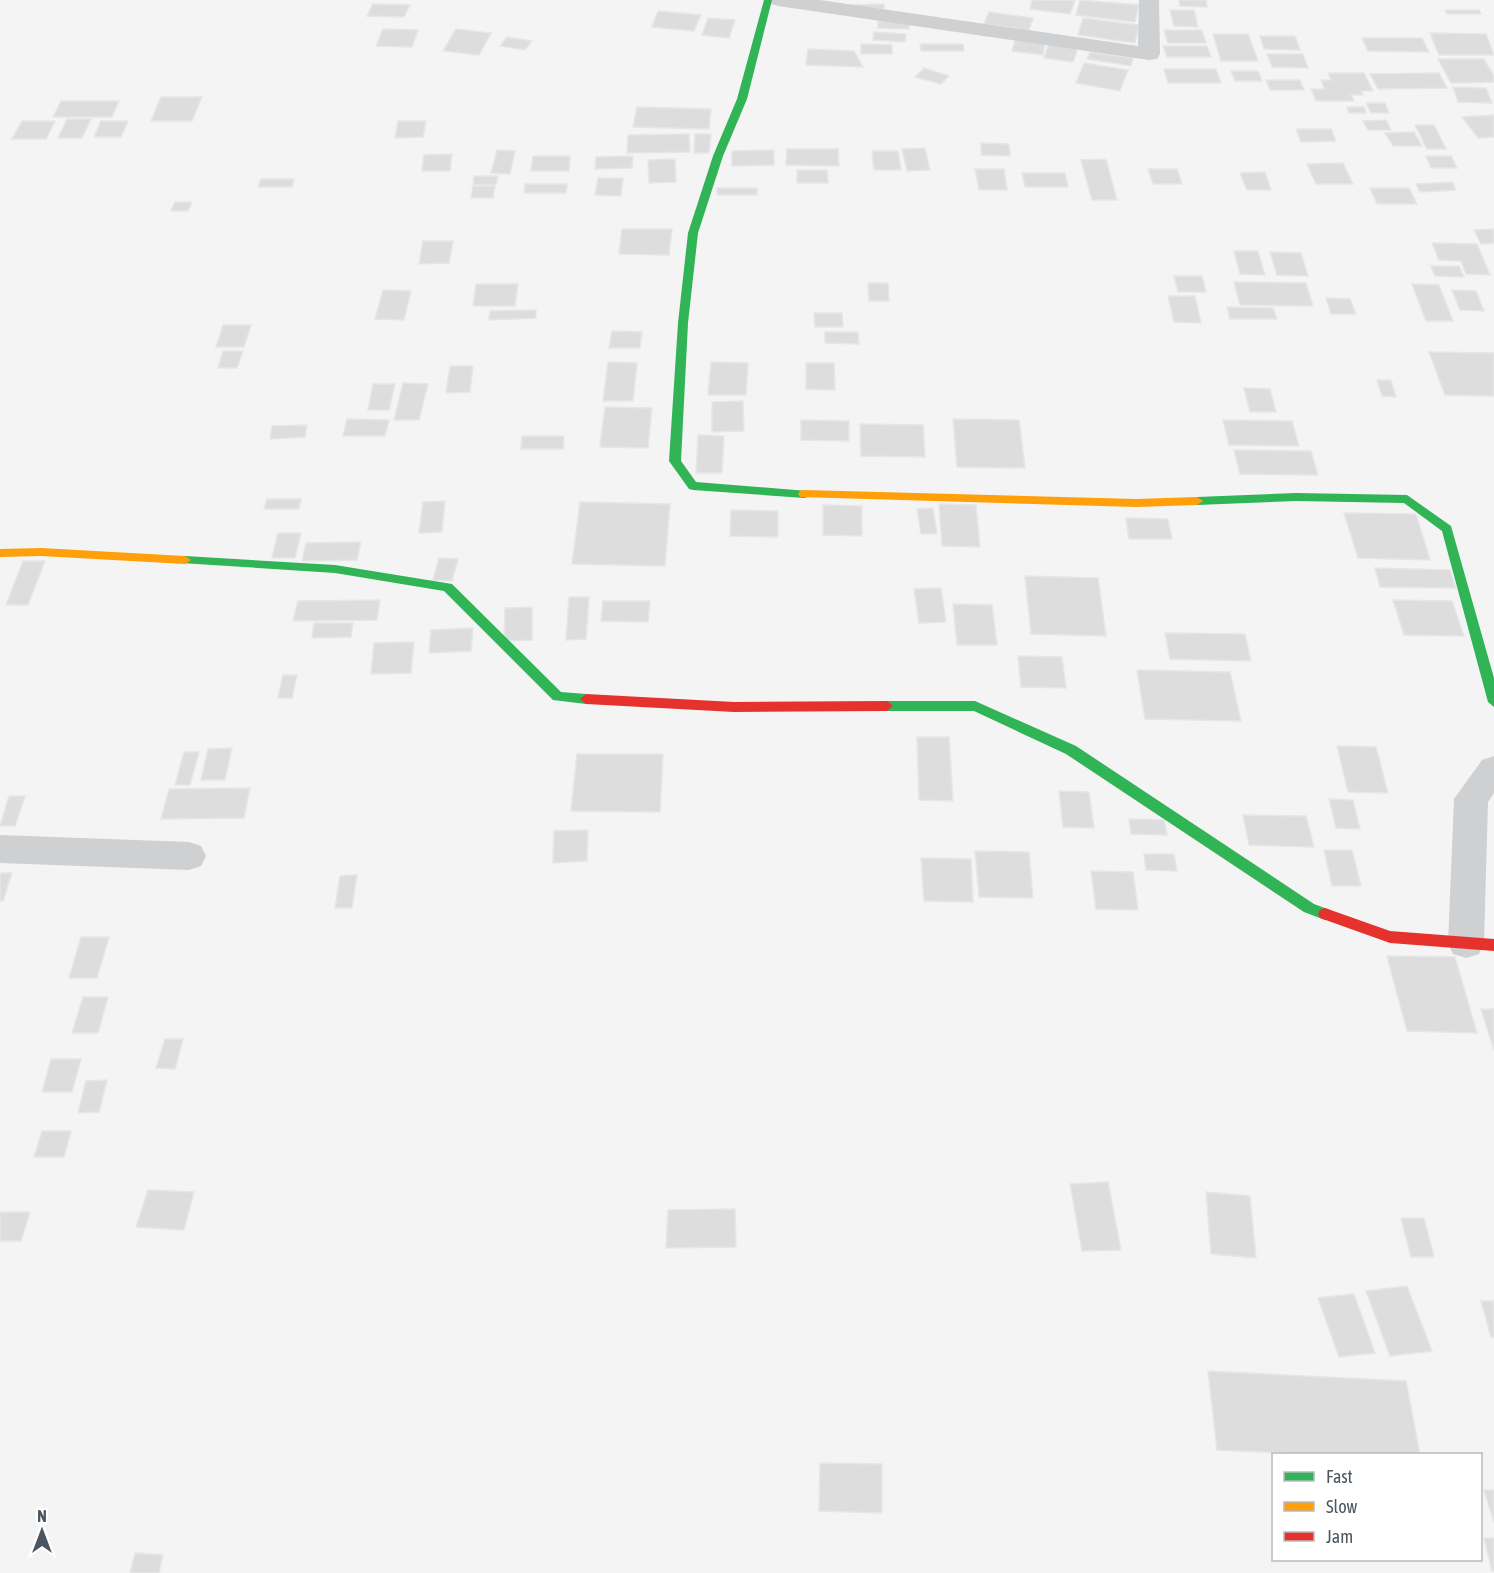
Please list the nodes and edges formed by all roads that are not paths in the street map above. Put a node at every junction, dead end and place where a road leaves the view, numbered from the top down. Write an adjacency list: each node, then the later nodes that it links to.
1 (768, 0): 5 (street)
2 (778, 0): 3 (street)
3 (1149, 0)
4 (0, 553): 9 (street)
5 (1494, 702)
6 (1494, 769): 9 (street)
7 (0, 849): 8 (street)
8 (189, 856)
9 (1480, 944)

